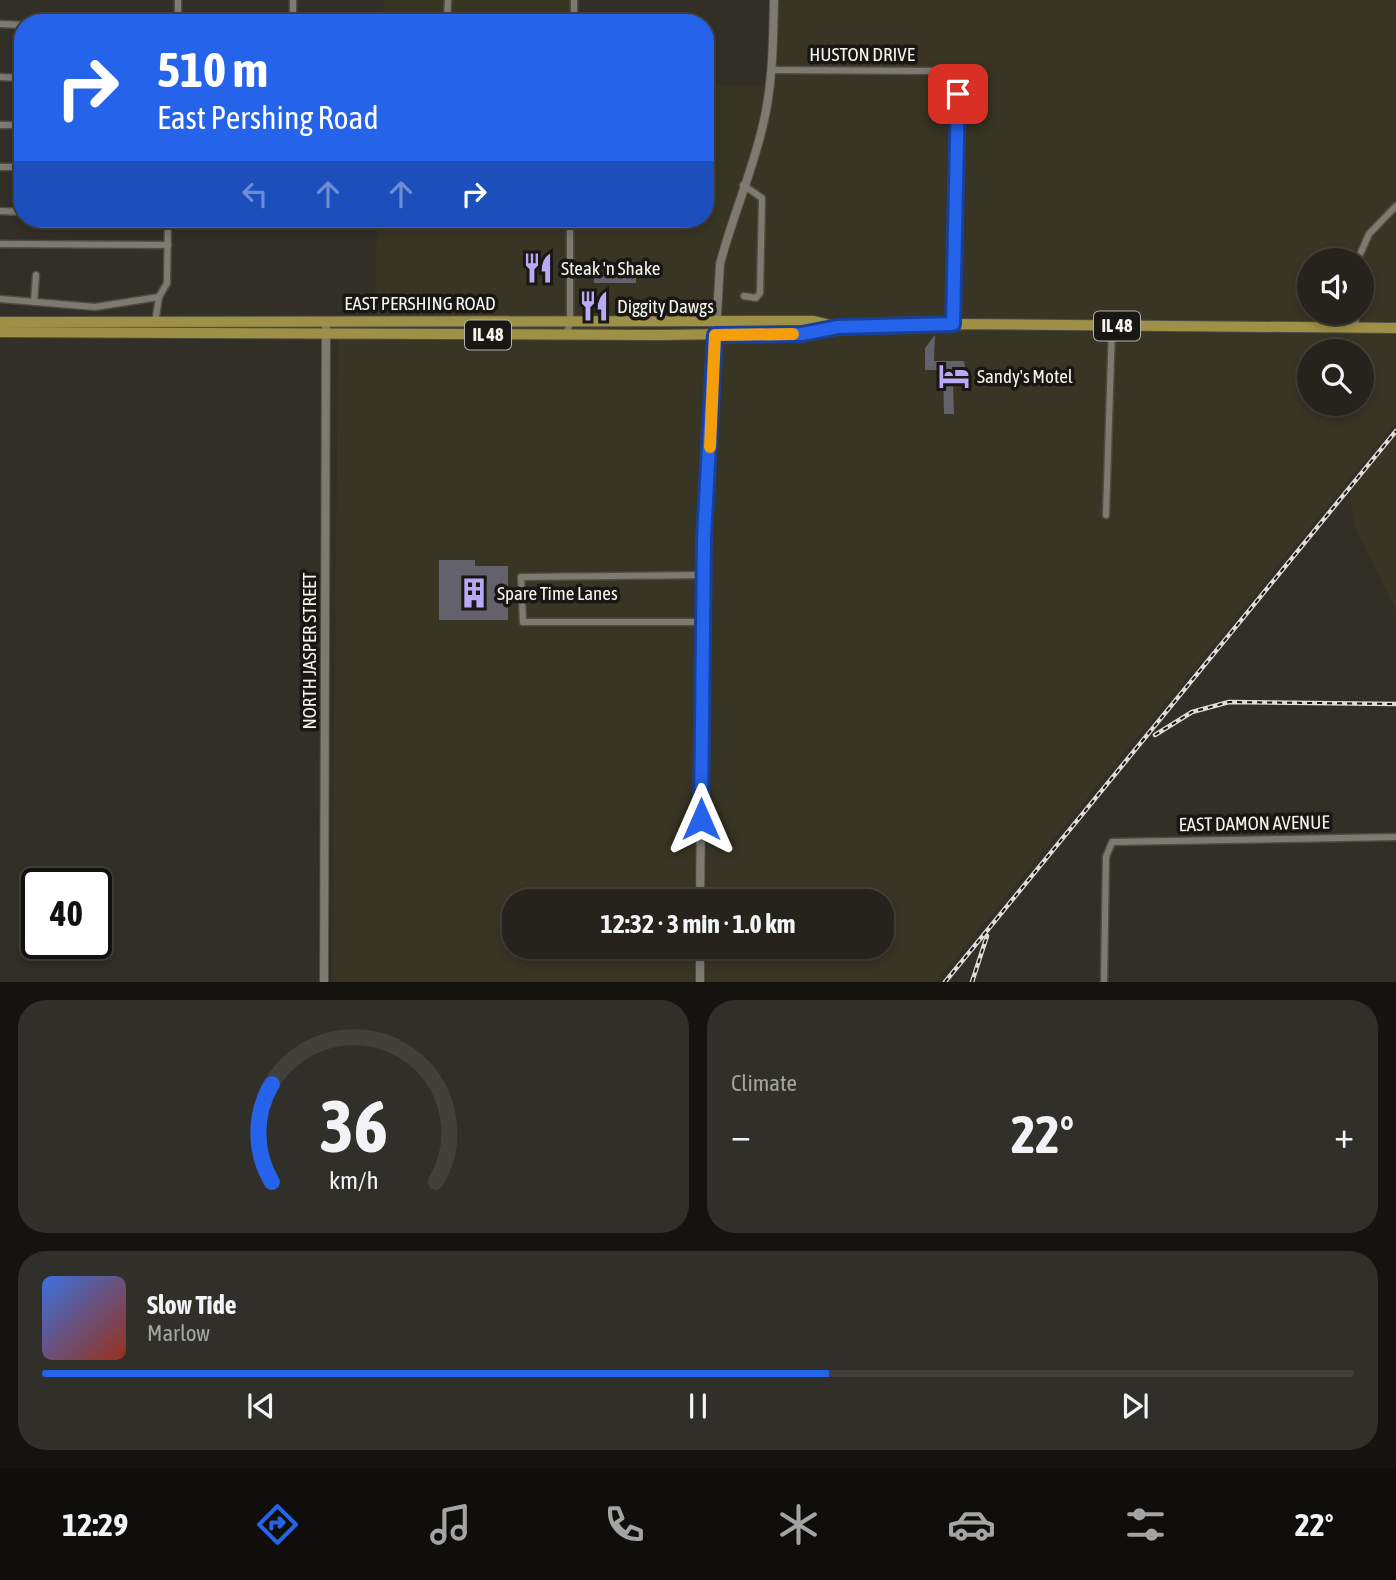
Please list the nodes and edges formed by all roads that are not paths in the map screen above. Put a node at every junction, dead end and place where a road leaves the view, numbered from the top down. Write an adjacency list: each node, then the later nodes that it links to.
1 (774, 0): 2 (street)
2 (772, 69): 3 (street); 20 (street, HUSTON DRIVE)
3 (743, 186): 11 (street); 19 (street)
4 (1396, 206): 9 (street)
5 (169, 228): 8 (street)
6 (570, 228): 18 (street)
7 (0, 244): 8 (street)
8 (168, 245): 12 (street)
9 (1363, 248)
10 (36, 275): 14 (street)
11 (744, 296)
12 (159, 297): 14 (street); 15 (street)
13 (0, 299): 14 (street)
14 (34, 302)
15 (155, 321): 16 (main road, EAST PERSHING ROAD / IL 48); 17 (main road, EAST PERSHING ROAD / IL 48); 27 (street)
16 (326, 321): 18 (main road, EAST PERSHING ROAD / IL 48); 28 (street, NORTH JASPER STREET)
17 (0, 322)
18 (570, 322): 19 (main road, EAST PERSHING ROAD / IL 48); 29 (street)
19 (716, 322): 23 (main road, EAST PERSHING ROAD / IL 48); 30 (street)
20 (953, 324): 22 (main road, EAST PERSHING ROAD / IL 48); 23 (main road, EAST PERSHING ROAD / IL 48)
21 (1355, 325): 24 (street)
22 (1112, 326): 24 (main road, EAST PERSHING ROAD / IL 48); 31 (street)
23 (838, 327): 30 (main road, EAST PERSHING ROAD / IL 48)
24 (1355, 328): 25 (main road, EAST PERSHING ROAD / IL 48)
25 (1396, 328)
26 (0, 331): 27 (main road, EAST PERSHING ROAD / IL 48)
27 (155, 332): 28 (main road, EAST PERSHING ROAD / IL 48)
28 (326, 334): 29 (main road, EAST PERSHING ROAD / IL 48); 37 (street, NORTH JASPER STREET)
29 (566, 335): 30 (main road, EAST PERSHING ROAD / IL 48)
30 (715, 335): 32 (street)
31 (1106, 514)
32 (705, 575): 33 (street); 33 (street)
33 (702, 622): 35 (street)
34 (1396, 837): 39 (street, EAST DAMON AVENUE)
35 (700, 889)
36 (700, 959): 38 (street)
37 (324, 982)
38 (700, 982)
39 (1104, 982)

